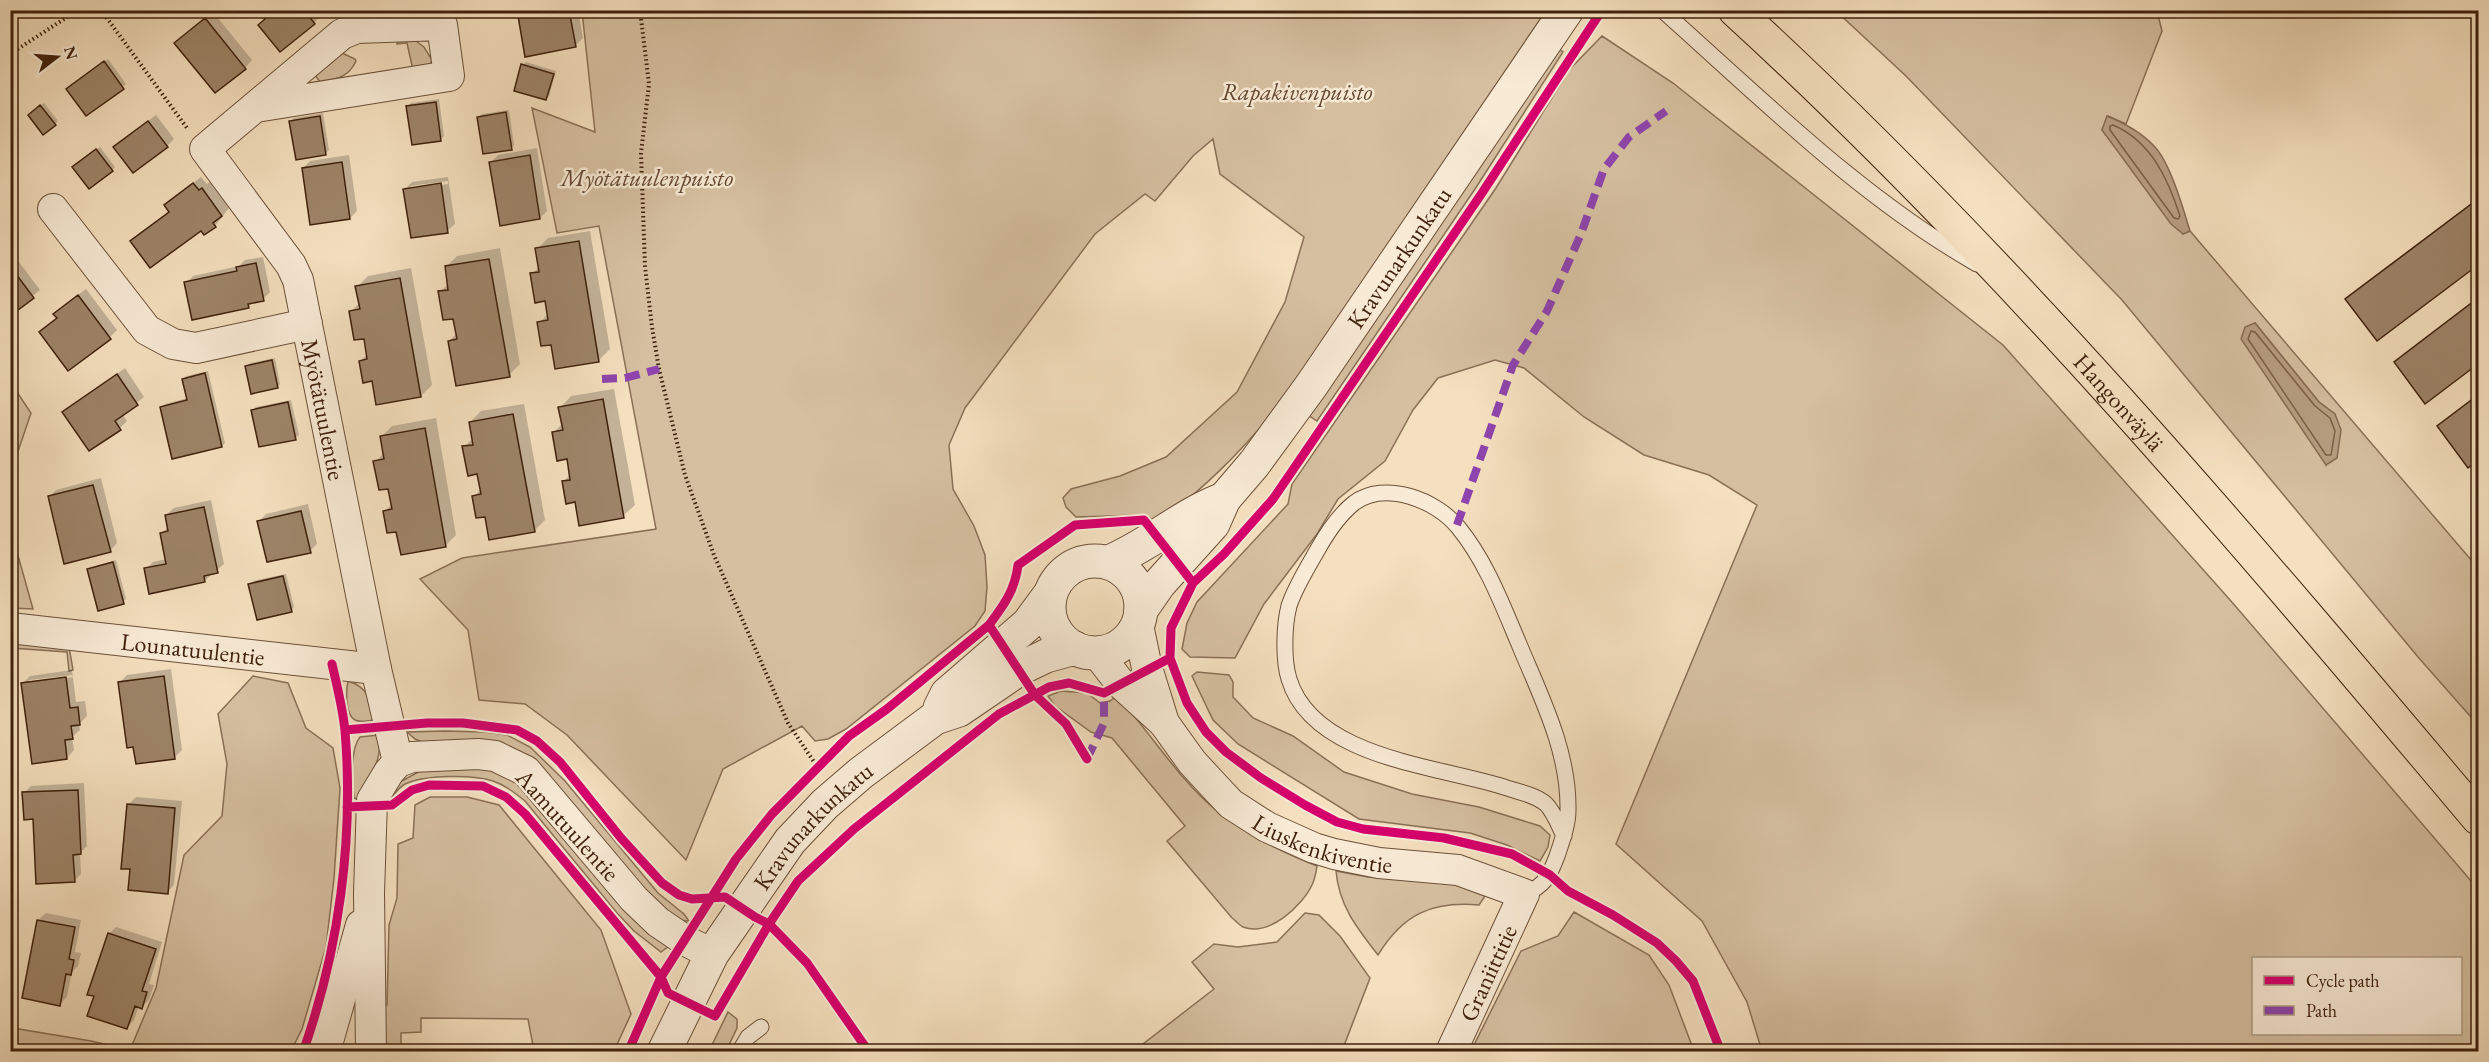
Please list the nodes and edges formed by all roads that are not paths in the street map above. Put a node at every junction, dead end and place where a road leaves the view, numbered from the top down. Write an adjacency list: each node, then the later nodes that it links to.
1 (1567, 10): 8 (street, Kravunarkunkatu)
2 (1662, 10): 6 (lane)
3 (1735, 10): 6 (highway, Hangonväylä)
4 (256, 107): 4 (street); 7 (street, Myötätuulentie)
5 (53, 209): 7 (street)
6 (2013, 285): 18 (highway, Hangonväylä)
7 (307, 324): 14 (street, Myötätuulentie)
8 (1224, 498): 9 (street, Kravunarkunkatu); 11 (street, Kravunarkunkatu)
9 (1109, 562): 10 (street); 11 (street)
10 (1050, 594): 13 (street); 15 (street, Kravunarkunkatu)
11 (1140, 617): 13 (street); 16 (street, Liuskenkiventie)
12 (10, 628): 14 (street, Lounatuulentie)
13 (1086, 651): 15 (street, Kravunarkunkatu); 16 (street, Liuskenkiventie)
14 (376, 669): 17 (street, Myötätuulentie)
15 (935, 718): 22 (street, Kravunarkunkatu)
16 (1164, 723): 21 (street, Liuskenkiventie)
17 (398, 762): 20 (street); 22 (street, Aamutuulentie)
18 (2478, 818)
19 (1564, 836): 19 (lane); 21 (lane)
20 (369, 893): 24 (street); 25 (street)
21 (1524, 894): 28 (street, Graniittitie)
22 (712, 954): 26 (street, Kravunarkunkatu)
23 (761, 1027): 27 (lane)
24 (325, 1052)
25 (371, 1052)
26 (664, 1052)
27 (739, 1052)
28 (1451, 1052)

